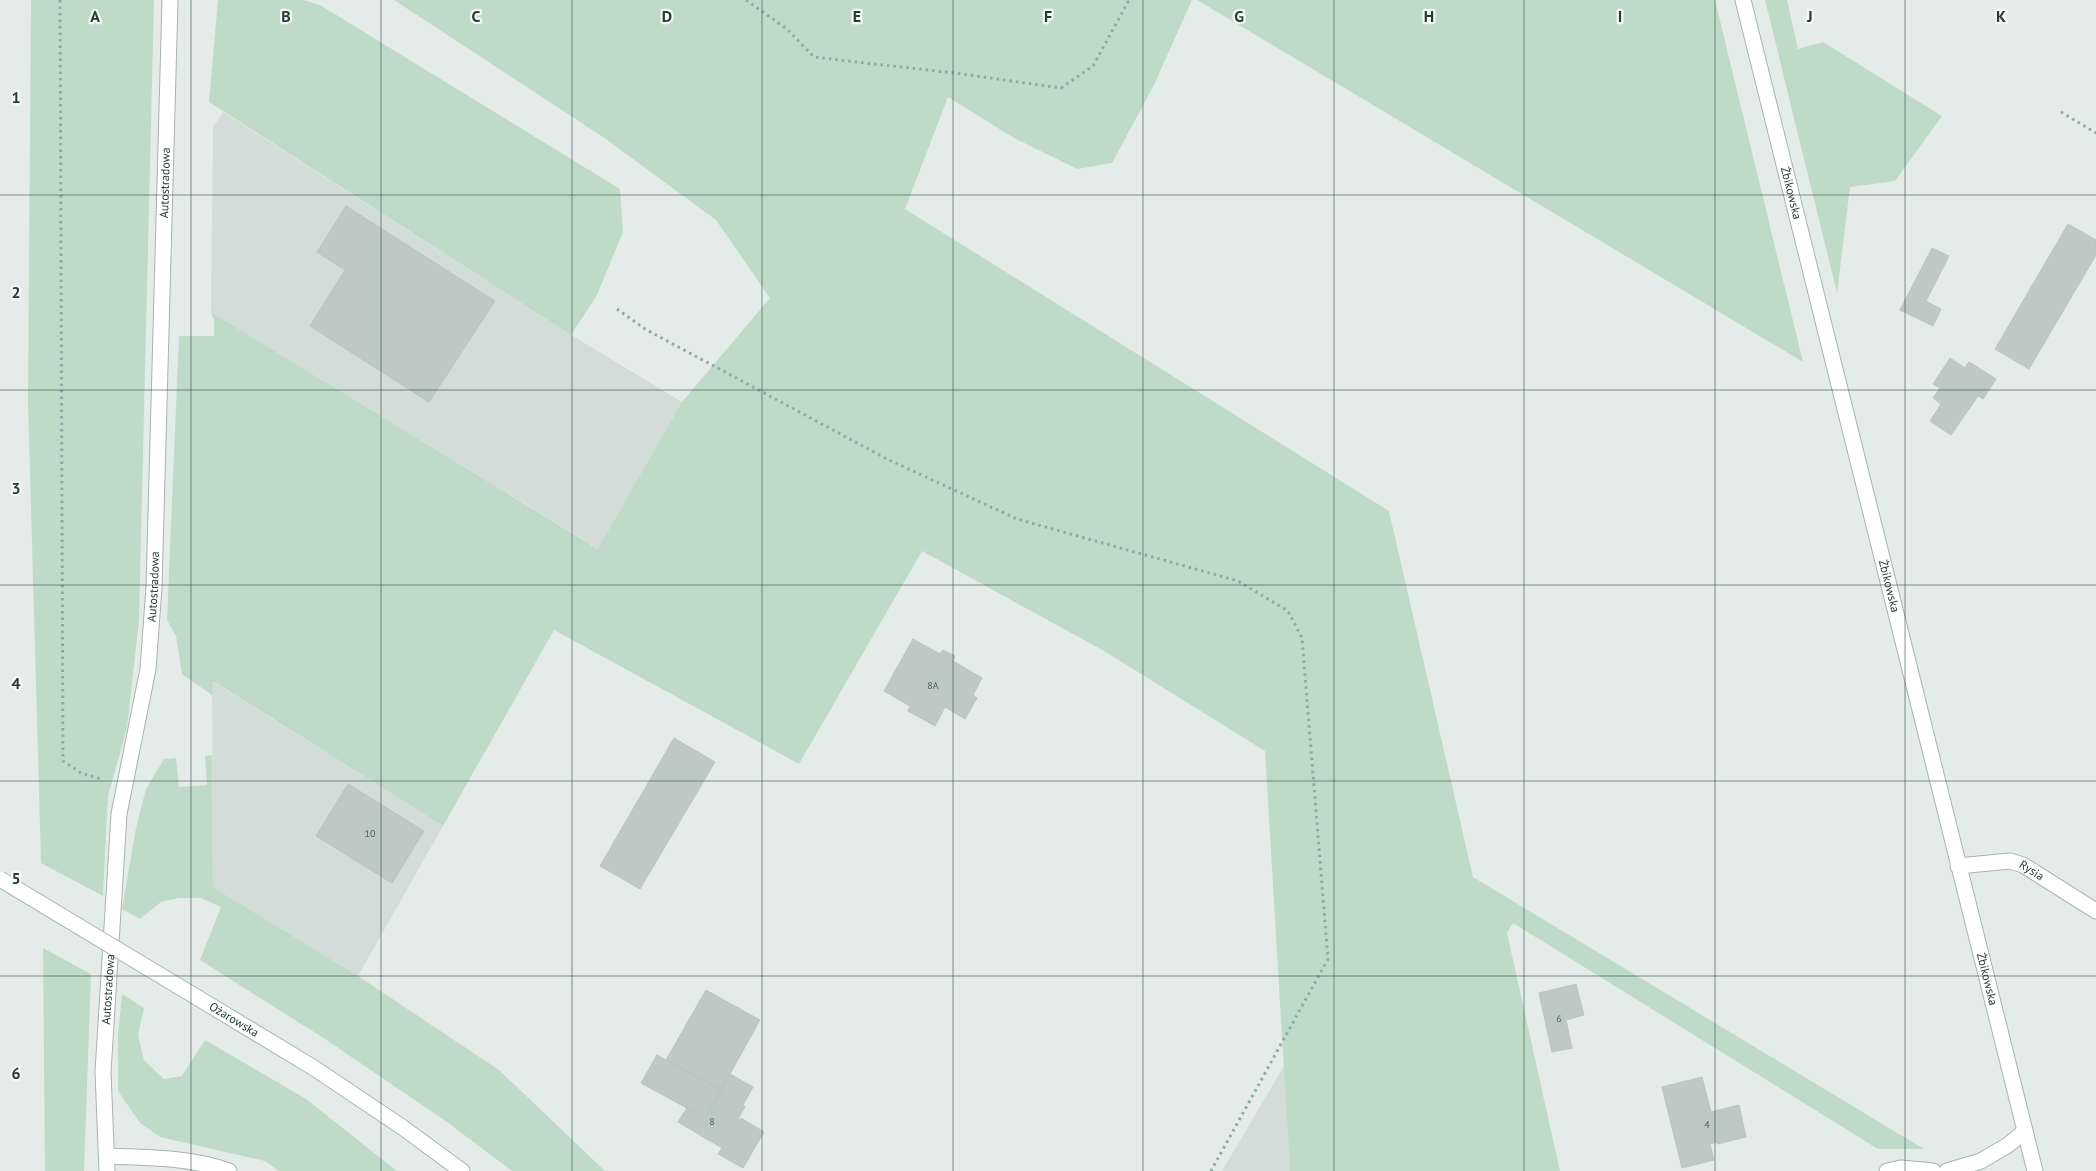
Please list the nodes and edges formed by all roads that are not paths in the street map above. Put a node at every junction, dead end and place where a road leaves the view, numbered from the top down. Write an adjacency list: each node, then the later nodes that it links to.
1 (170, 0): 7 (street, Autostradowa)
2 (1743, 0): 3 (street, Żbikowska)
3 (1958, 866): 5 (street, Rysia); 6 (street, Żbikowska)
4 (0, 880): 9 (street, Ożarowska, bridge)
5 (2096, 911)
6 (2025, 1131): 12 (street); 13 (street, Żbikowska)
7 (107, 1164): 8 (street)
8 (229, 1171)
9 (462, 1171)
10 (1886, 1171): 11 (street)
11 (1933, 1171)
12 (1947, 1171)
13 (2035, 1171)

